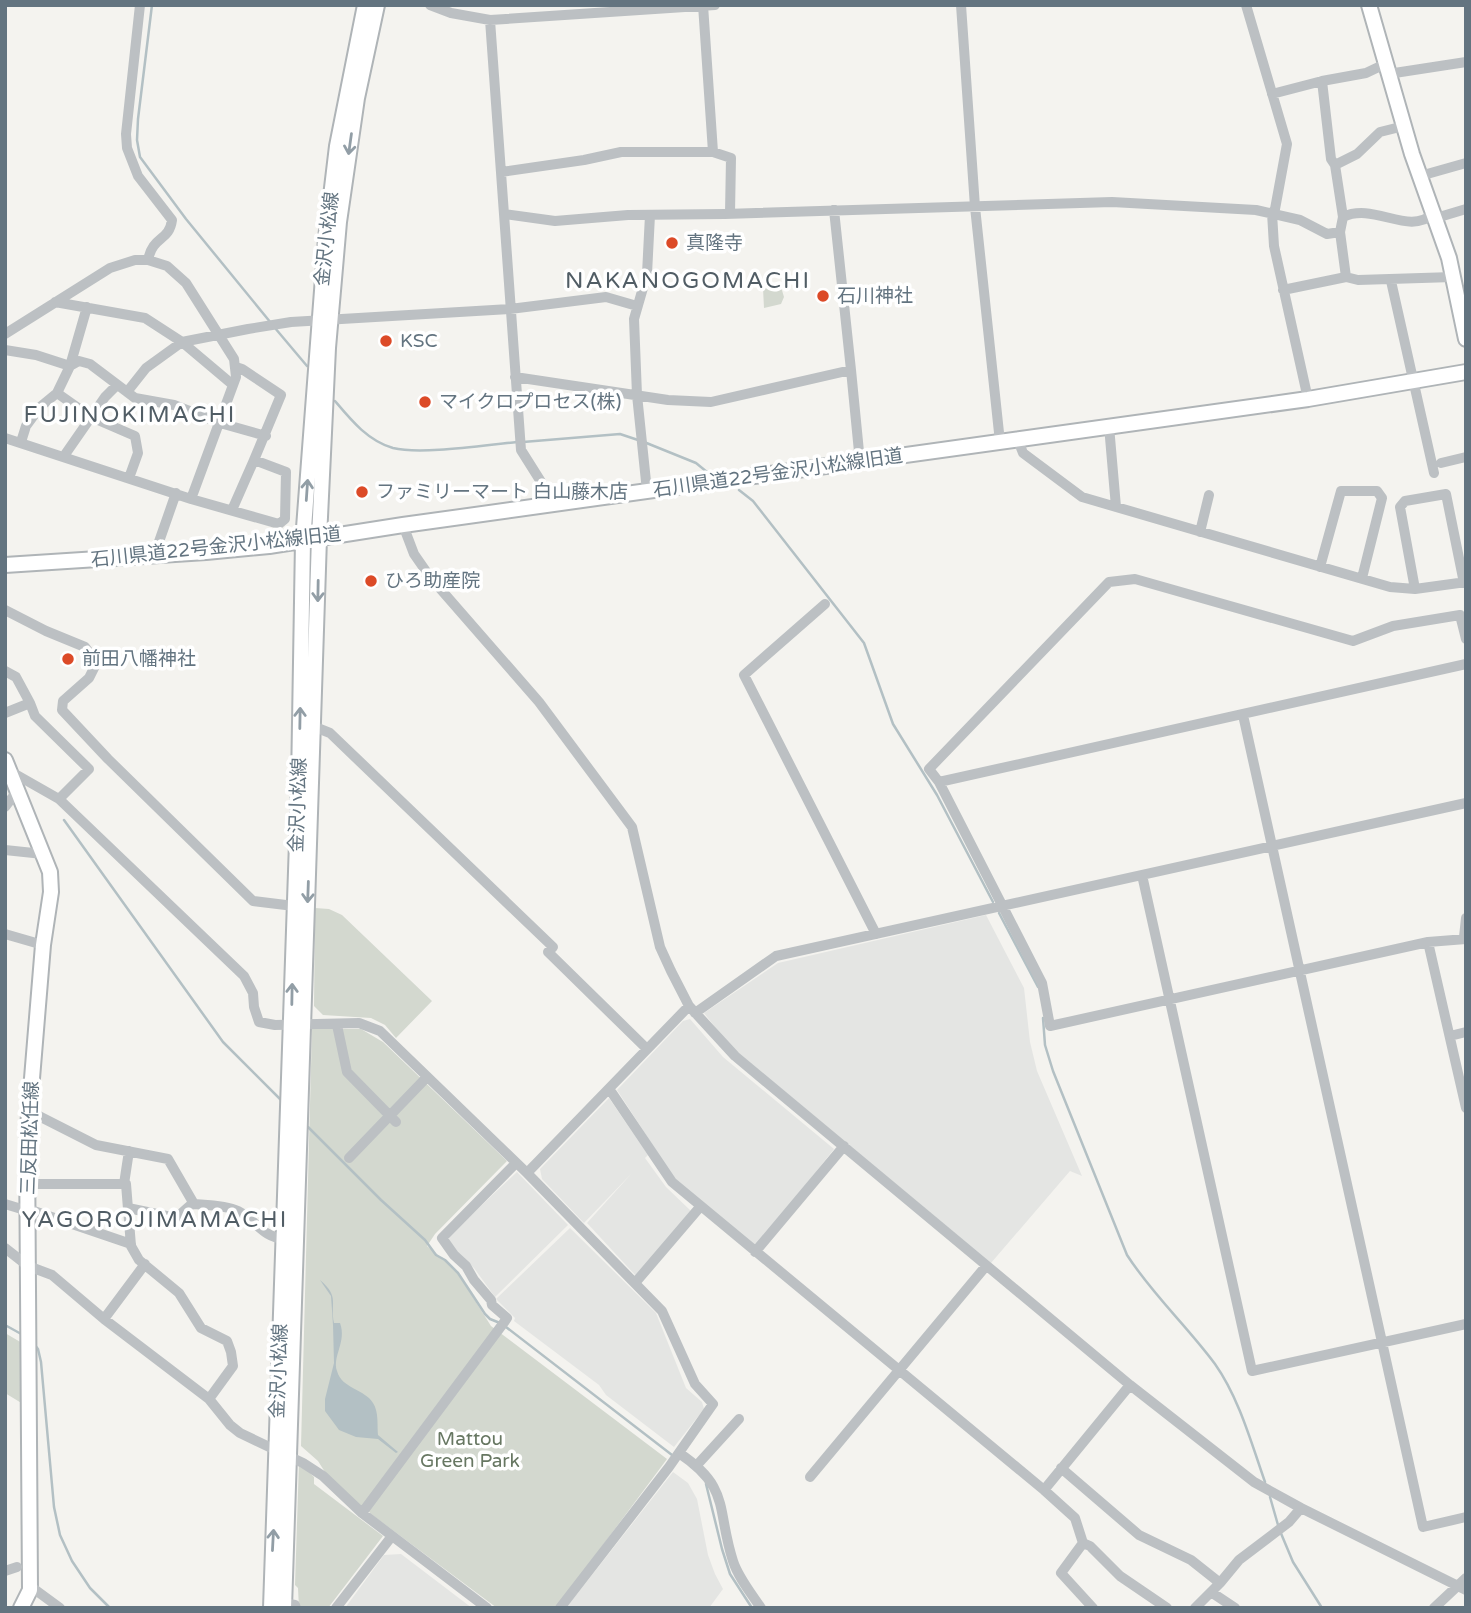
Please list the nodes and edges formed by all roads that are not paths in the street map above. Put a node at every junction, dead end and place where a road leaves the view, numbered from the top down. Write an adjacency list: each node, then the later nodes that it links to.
1 (140, 5): 31 (street)
2 (365, 5): 40 (main road, 金沢小松線)
3 (377, 5): 40 (main road, 金沢小松線, one-way to 40)
4 (430, 5): 10 (street)
5 (715, 5): 9 (street)
6 (961, 5): 21 (street)
7 (1246, 5): 14 (street)
8 (1368, 5): 12 (main road)
9 (703, 6): 10 (street); 16 (street)
10 (490, 20): 19 (street)
11 (1466, 62): 12 (street)
12 (1386, 69): 13 (street); 15 (main road)
13 (1322, 81): 14 (street); 18 (street)
14 (1272, 94): 25 (street)
15 (1404, 126): 18 (street); 20 (main road)
16 (713, 152): 19 (street); 24 (street)
17 (1466, 163): 20 (street)
18 (1335, 164): 29 (street)
19 (501, 172): 26 (street)
20 (1420, 176): 28 (main road)
21 (975, 207): 23 (street); 25 (street); 65 (street)
22 (1466, 209): 28 (street)
23 (834, 210): 24 (street); 48 (street)
24 (730, 213): 27 (street)
25 (1272, 213): 30 (street); 35 (street)
26 (504, 214): 27 (street); 39 (street)
27 (650, 215): 37 (street)
28 (1434, 216): 29 (street); 33 (main road)
29 (1343, 217): 30 (street)
30 (1340, 232): 32 (street)
31 (148, 260): 36 (street); 42 (street)
32 (1346, 277): 34 (street); 35 (street)
33 (1454, 277): 34 (street); 43 (main road)
34 (1391, 281): 51 (street)
35 (1283, 290): 57 (street)
36 (55, 302): 38 (street); 41 (street)
37 (637, 306): 39 (street); 56 (street)
38 (87, 307): 44 (street); 46 (street)
39 (510, 309): 40 (street); 50 (street)
40 (325, 321): 42 (street); 82 (main road, 金沢小松線); 83 (main road, 金沢小松線, one-way to 40)
41 (5, 334)
42 (218, 334): 44 (street); 47 (street)
43 (1466, 339)
44 (182, 342): 53 (street); 55 (street)
45 (5, 350): 46 (street)
46 (70, 366): 52 (street); 54 (street)
47 (236, 367): 53 (street); 61 (street)
48 (851, 370): 56 (street); 69 (street)
49 (1466, 372): 51 (main road, 石川県道22号金沢小松線旧道)
50 (515, 377): 56 (street); 77 (street)
51 (1414, 381): 57 (main road, 石川県道22号金沢小松線旧道); 71 (street)
52 (117, 385): 55 (street); 58 (street)
53 (233, 385): 59 (street)
54 (57, 393): 58 (street); 64 (street)
55 (127, 393): 59 (street)
56 (637, 395): 73 (street)
57 (1308, 399): 60 (main road, 石川県道22号金沢小松線旧道)
58 (91, 417): 66 (street); 72 (street)
59 (220, 423): 61 (street); 76 (street)
60 (1109, 426): 63 (main road, 石川県道22号金沢小松線旧道); 78 (street)
61 (266, 436): 68 (street)
62 (5, 438): 64 (street)
63 (1018, 440): 65 (main road, 石川県道22号金沢小松線旧道); 78 (street)
64 (21, 442): 66 (street)
65 (1000, 442): 69 (main road, 石川県道22号金沢小松線旧道)
66 (64, 456): 72 (street)
67 (1466, 457): 70 (street)
68 (254, 460): 79 (street); 79 (street)
69 (860, 462): 73 (main road, 石川県道22号金沢小松線旧道)
70 (1441, 463)
71 (1434, 473)
72 (129, 478): 74 (street)
73 (648, 491): 77 (main road, 石川県道22号金沢小松線旧道)
74 (176, 494): 76 (street); 84 (street)
75 (1209, 495): 81 (street)
76 (191, 499): 79 (street)
77 (555, 504): 80 (main road, 石川県道22号金沢小松線旧道)
78 (1116, 507): 81 (street)
79 (232, 510)
80 (402, 525): 82 (main road, 石川県道22号金沢小松線旧道); 119 (street)
81 (1200, 532): 86 (street)
82 (319, 538): 83 (main road, 石川県道22号金沢小松線旧道); 98 (main road, 金沢小松線, one-way to 98)
83 (303, 541): 84 (main road, 石川県道22号金沢小松線旧道); 109 (main road, 金沢小松線, one-way to 83)
84 (154, 556): 85 (main road, 石川県道22号金沢小松線旧道)
85 (5, 565)
86 (1320, 567): 87 (street); 87 (street)
87 (1362, 578): 89 (street)
88 (1465, 582): 89 (street); 89 (street)
89 (1415, 589)
90 (825, 604): 113 (street)
91 (5, 610): 109 (street)
92 (1466, 639): 100 (street)
93 (1466, 664): 97 (street)
94 (5, 671): 95 (street)
95 (30, 703): 96 (street); 102 (street)
96 (5, 713)
97 (1243, 715): 100 (street); 105 (street)
98 (315, 727): 120 (main road, 金沢小松線, one-way to 120); 124 (street)
99 (7, 767): 101 (main road, 三反田松任線); 102 (street)
100 (939, 782): 110 (street)
101 (18, 790): 104 (street); 107 (main road, 三反田松任線)
102 (60, 799): 120 (street)
103 (1466, 803): 105 (street)
104 (5, 807)
105 (1272, 845): 108 (street); 117 (street)
106 (5, 850): 107 (street)
107 (43, 854): 116 (main road, 三反田松任線)
108 (1142, 875): 110 (street); 118 (street)
109 (294, 905): 120 (main road, 金沢小松線, one-way to 109)
110 (1004, 906): 113 (street); 118 (street)
111 (1466, 918): 114 (street)
112 (5, 934): 116 (street)
113 (876, 934): 119 (street)
114 (1465, 938): 115 (street)
115 (1428, 942): 117 (street); 123 (street)
116 (43, 945): 128 (main road, 三反田松任線)
117 (1298, 970): 118 (street); 152 (street)
118 (1168, 1000): 152 (street)
119 (692, 1010): 124 (street); 130 (street)
120 (298, 1025): 121 (street); 142 (main road, 金沢小松線); 157 (main road, 金沢小松線)
121 (337, 1025): 125 (street); 129 (street)
122 (1466, 1032): 123 (street)
123 (1450, 1036): 127 (street)
124 (647, 1049): 126 (street)
125 (427, 1077): 129 (street); 133 (street)
126 (610, 1090): 134 (street); 139 (street)
127 (1466, 1108)
128 (29, 1111): 131 (street); 135 (main road, 三反田松任線)
129 (393, 1119): 132 (street)
130 (844, 1146): 145 (street); 148 (street)
131 (129, 1151): 136 (street); 138 (street)
132 (349, 1158)
133 (516, 1163): 134 (street); 164 (street)
134 (527, 1173): 149 (street)
135 (28, 1184): 136 (street); 141 (main road, 三反田松任線)
136 (124, 1185): 140 (street)
137 (5, 1203): 141 (street)
138 (193, 1203): 140 (street); 142 (street)
139 (700, 1207): 145 (street); 149 (street)
140 (128, 1208): 143 (street)
141 (28, 1210): 143 (street); 147 (main road, 三反田松任線)
142 (284, 1239): 157 (main road, 金沢小松線)
143 (131, 1244): 146 (street)
144 (5, 1248): 147 (street)
145 (755, 1252): 153 (street)
146 (145, 1264): 150 (street); 155 (street)
147 (29, 1266): 150 (street); 172 (main road, 三反田松任線)
148 (986, 1266): 153 (street); 154 (street)
149 (635, 1283): 158 (street)
150 (104, 1319): 155 (street)
151 (1466, 1324): 152 (street)
152 (1383, 1343): 165 (street)
153 (899, 1371): 161 (street); 162 (street)
154 (1130, 1385): 160 (street); 163 (street)
155 (209, 1399): 157 (street)
156 (739, 1419): 159 (street)
157 (282, 1454): 164 (street); 174 (main road, 金沢小松線)
158 (676, 1457): 159 (street); 179 (street)
159 (697, 1465): 180 (street)
160 (1062, 1468): 162 (street); 170 (street)
161 (810, 1477)
162 (1044, 1490): 167 (street)
163 (1301, 1508): 170 (street); 171 (street)
164 (362, 1513): 166 (street)
165 (1466, 1517)
166 (392, 1536): 177 (street); 178 (street)
167 (1083, 1543): 181 (street); 182 (street)
168 (18, 1567): 169 (street)
169 (5, 1571)
170 (1220, 1583): 173 (street)
171 (1463, 1585): 185 (street)
172 (30, 1586): 175 (main road, 三反田松任線); 176 (street)
173 (1211, 1592): 183 (street); 184 (street)
174 (284, 1607)
175 (21, 1608)
176 (60, 1608)
177 (336, 1608)
178 (486, 1608)
179 (560, 1608)
180 (761, 1608)
181 (1093, 1608)
182 (1167, 1608)
183 (1195, 1608)
184 (1235, 1608)
185 (1434, 1608)

